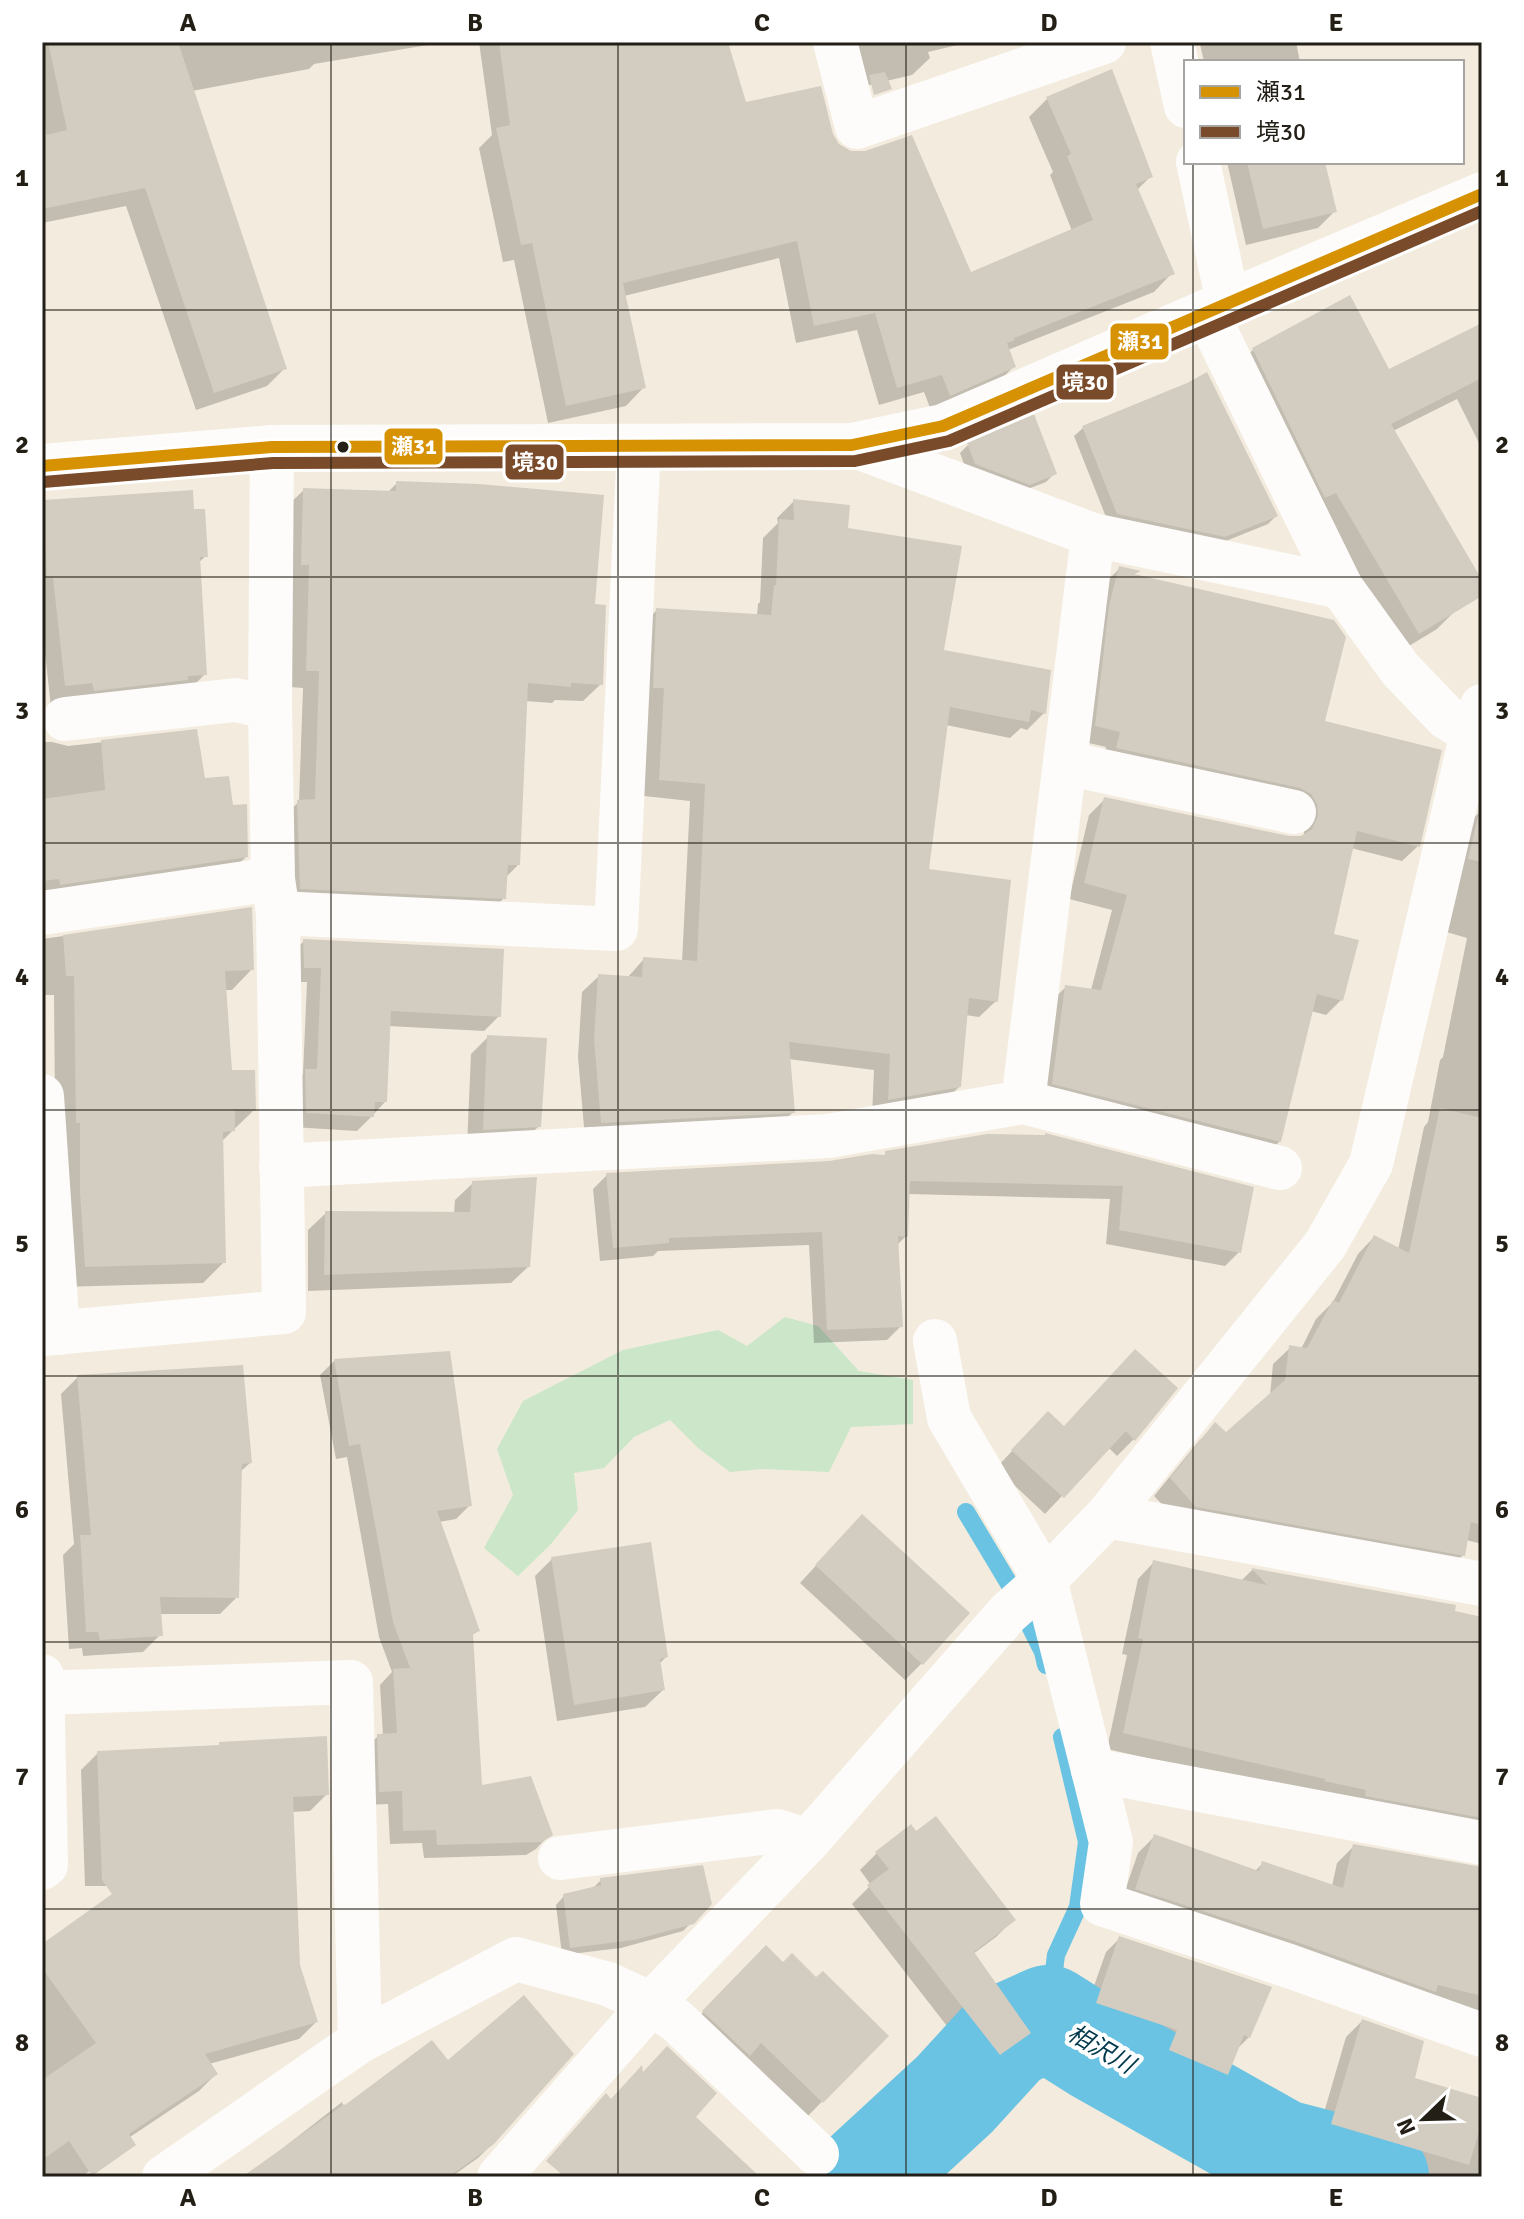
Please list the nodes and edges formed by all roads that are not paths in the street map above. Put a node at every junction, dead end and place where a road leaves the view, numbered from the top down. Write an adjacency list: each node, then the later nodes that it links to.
1 (835, 42): 2 (street)
2 (1104, 42)
3 (1172, 42): 4 (street)
4 (1184, 97)
5 (1198, 164): 7 (street)
6 (1482, 194): 7 (street)
7 (1217, 307): 8 (street); 13 (street)
8 (852, 445): 9 (street); 12 (street)
9 (639, 446): 10 (street); 19 (street)
10 (272, 447): 11 (street); 14 (street)
11 (42, 466)
12 (1093, 535): 13 (street); 17 (street)
13 (1341, 587): 16 (street)
14 (270, 707): 15 (street); 19 (street)
15 (65, 719)
16 (1479, 726): 27 (street)
17 (1065, 763): 18 (street); 22 (street)
18 (1294, 812)
19 (275, 896): 20 (street); 23 (street)
20 (42, 913)
21 (42, 1096): 25 (street)
22 (1023, 1102): 23 (street); 24 (street)
23 (281, 1166): 25 (street)
24 (1280, 1168)
25 (50, 1334)
26 (935, 1341): 29 (street)
27 (1107, 1516): 28 (street); 29 (street)
28 (1482, 1584)
29 (1027, 1596): 32 (street); 33 (street)
30 (42, 1676): 31 (street)
31 (42, 1693): 36 (street); 39 (street)
32 (1093, 1770): 34 (street); 38 (street)
33 (808, 1841): 35 (street); 37 (street)
34 (1482, 1843)
35 (560, 1858)
36 (42, 1868)
37 (651, 2004): 39 (street); 40 (street); 42 (street)
38 (1482, 2035)
39 (360, 2041): 41 (street)
40 (817, 2154)
41 (164, 2177)
42 (499, 2177)

